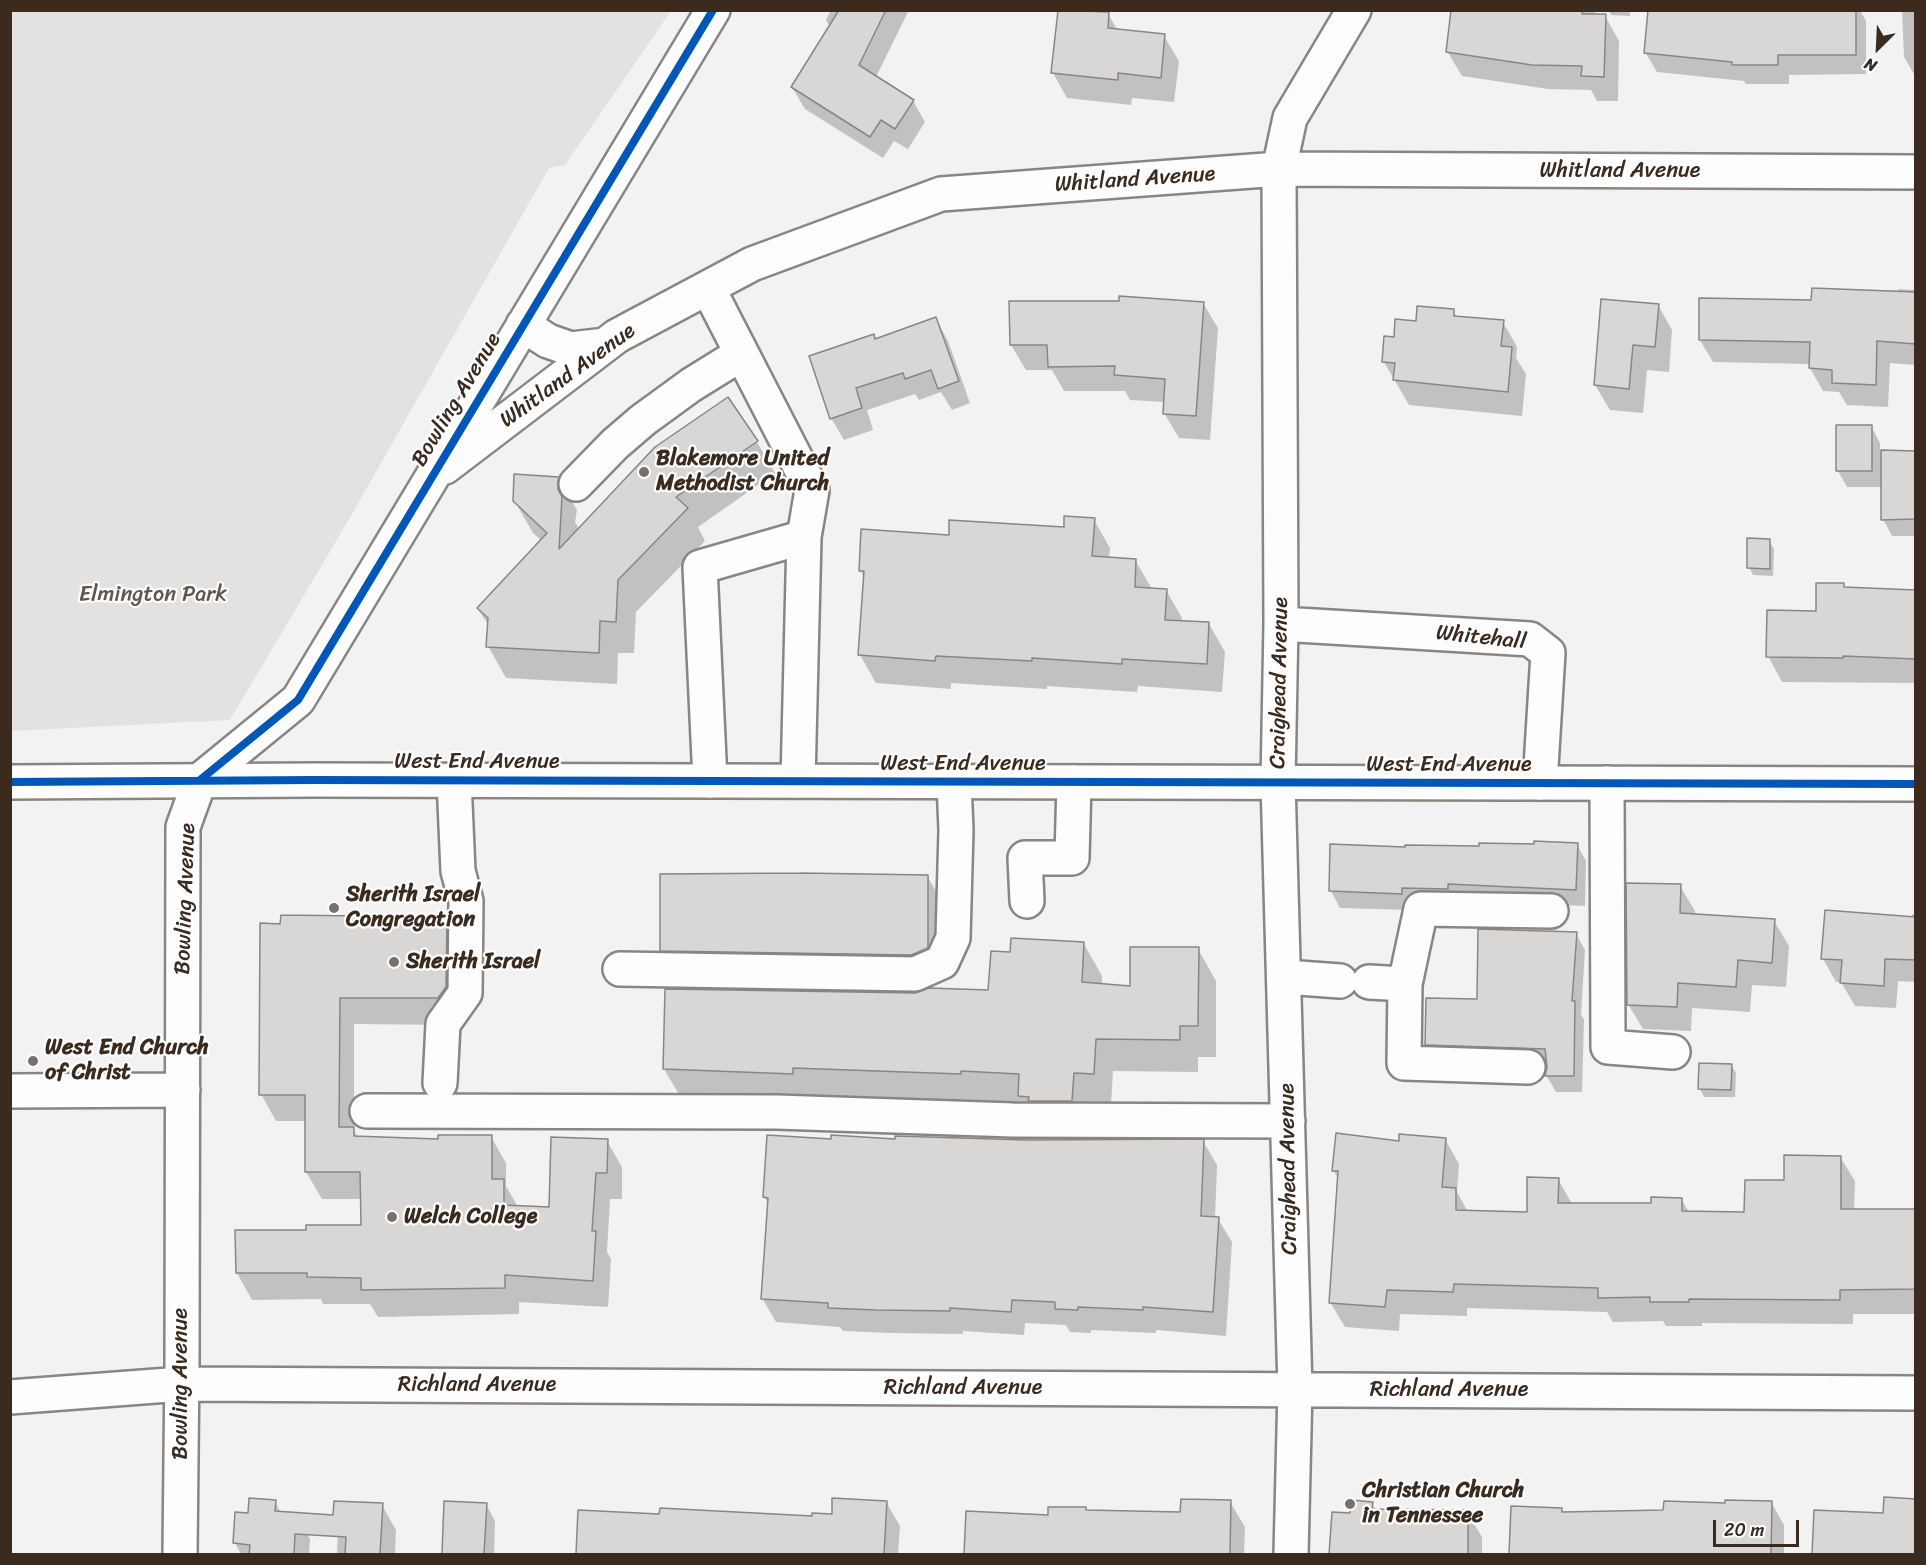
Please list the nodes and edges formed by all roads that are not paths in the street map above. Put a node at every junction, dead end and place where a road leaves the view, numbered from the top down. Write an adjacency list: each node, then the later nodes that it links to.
1 (712, 10): 6 (street, Bowling Avenue)
2 (1354, 10): 3 (street, Craighead Avenue)
3 (1278, 169): 4 (street, Whitland Avenue); 5 (street, Whitland Avenue); 12 (street, Craighead Avenue)
4 (1916, 172)
5 (708, 288): 7 (street, Whitland Avenue); 8 (street)
6 (523, 325): 7 (street); 9 (street, Bowling Avenue)
7 (605, 345): 9 (street, Whitland Avenue)
8 (741, 354): 10 (street); 11 (street)
9 (432, 477): 13 (street, Bowling Avenue)
10 (576, 484)
11 (804, 537): 15 (street); 16 (street)
12 (1281, 624): 20 (street, Craighead Avenue); 21 (street, Whitehall)
13 (200, 780): 14 (street, West End Avenue); 17 (street, West End Avenue); 32 (street, Bowling Avenue)
14 (454, 780): 15 (street, West End Avenue); 31 (street)
15 (710, 781): 16 (street, West End Avenue)
16 (798, 781): 18 (street, West End Avenue)
17 (10, 782)
18 (954, 782): 19 (street, West End Avenue); 26 (street)
19 (1074, 782): 20 (street, West End Avenue); 24 (street)
20 (1278, 782): 21 (street, West End Avenue); 27 (street, Craighead Avenue)
21 (1539, 783): 22 (street, West End Avenue)
22 (1607, 783): 23 (street, West End Avenue); 29 (street)
23 (1916, 784)
24 (1027, 901)
25 (1551, 911): 28 (street)
26 (620, 969)
27 (1285, 977): 28 (street); 35 (street, Craighead Avenue)
28 (1406, 984): 30 (street)
29 (1673, 1052)
30 (1528, 1067)
31 (440, 1083)
32 (183, 1090): 33 (street); 36 (street, Bowling Avenue)
33 (10, 1091)
34 (367, 1112): 35 (street)
35 (1288, 1121): 37 (street, Craighead Avenue)
36 (182, 1384): 37 (street, Richland Avenue); 39 (street, Richland Avenue); 40 (street, Bowling Avenue)
37 (1295, 1389): 38 (street, Richland Avenue); 41 (street, Craighead Avenue)
38 (1916, 1393)
39 (10, 1397)
40 (180, 1554)
41 (1291, 1554)

